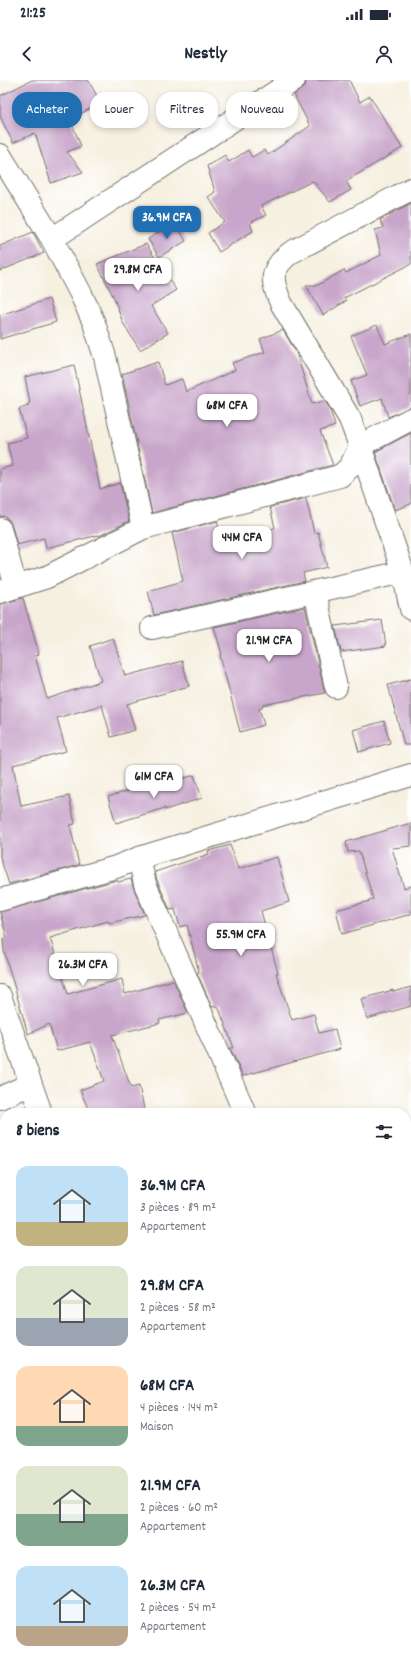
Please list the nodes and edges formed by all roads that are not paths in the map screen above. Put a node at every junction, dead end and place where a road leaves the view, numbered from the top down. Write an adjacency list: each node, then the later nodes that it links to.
1 (294, 80): 4 (street)
2 (0, 155): 4 (street)
3 (411, 188): 6 (street)
4 (52, 240): 7 (street)
5 (411, 419): 6 (street)
6 (360, 446): 7 (street); 9 (street)
7 (143, 528): 10 (street)
8 (0, 529): 10 (street)
9 (403, 572): 11 (street); 12 (street)
10 (8, 590)
11 (315, 592): 13 (street); 14 (street)
12 (411, 609)
13 (152, 628)
14 (336, 687)
15 (411, 775): 16 (street)
16 (139, 858): 17 (street); 22 (street)
17 (0, 900)
18 (0, 996): 19 (street)
19 (31, 1084): 20 (street); 21 (street)
20 (0, 1098)
21 (39, 1108)
22 (243, 1108)

